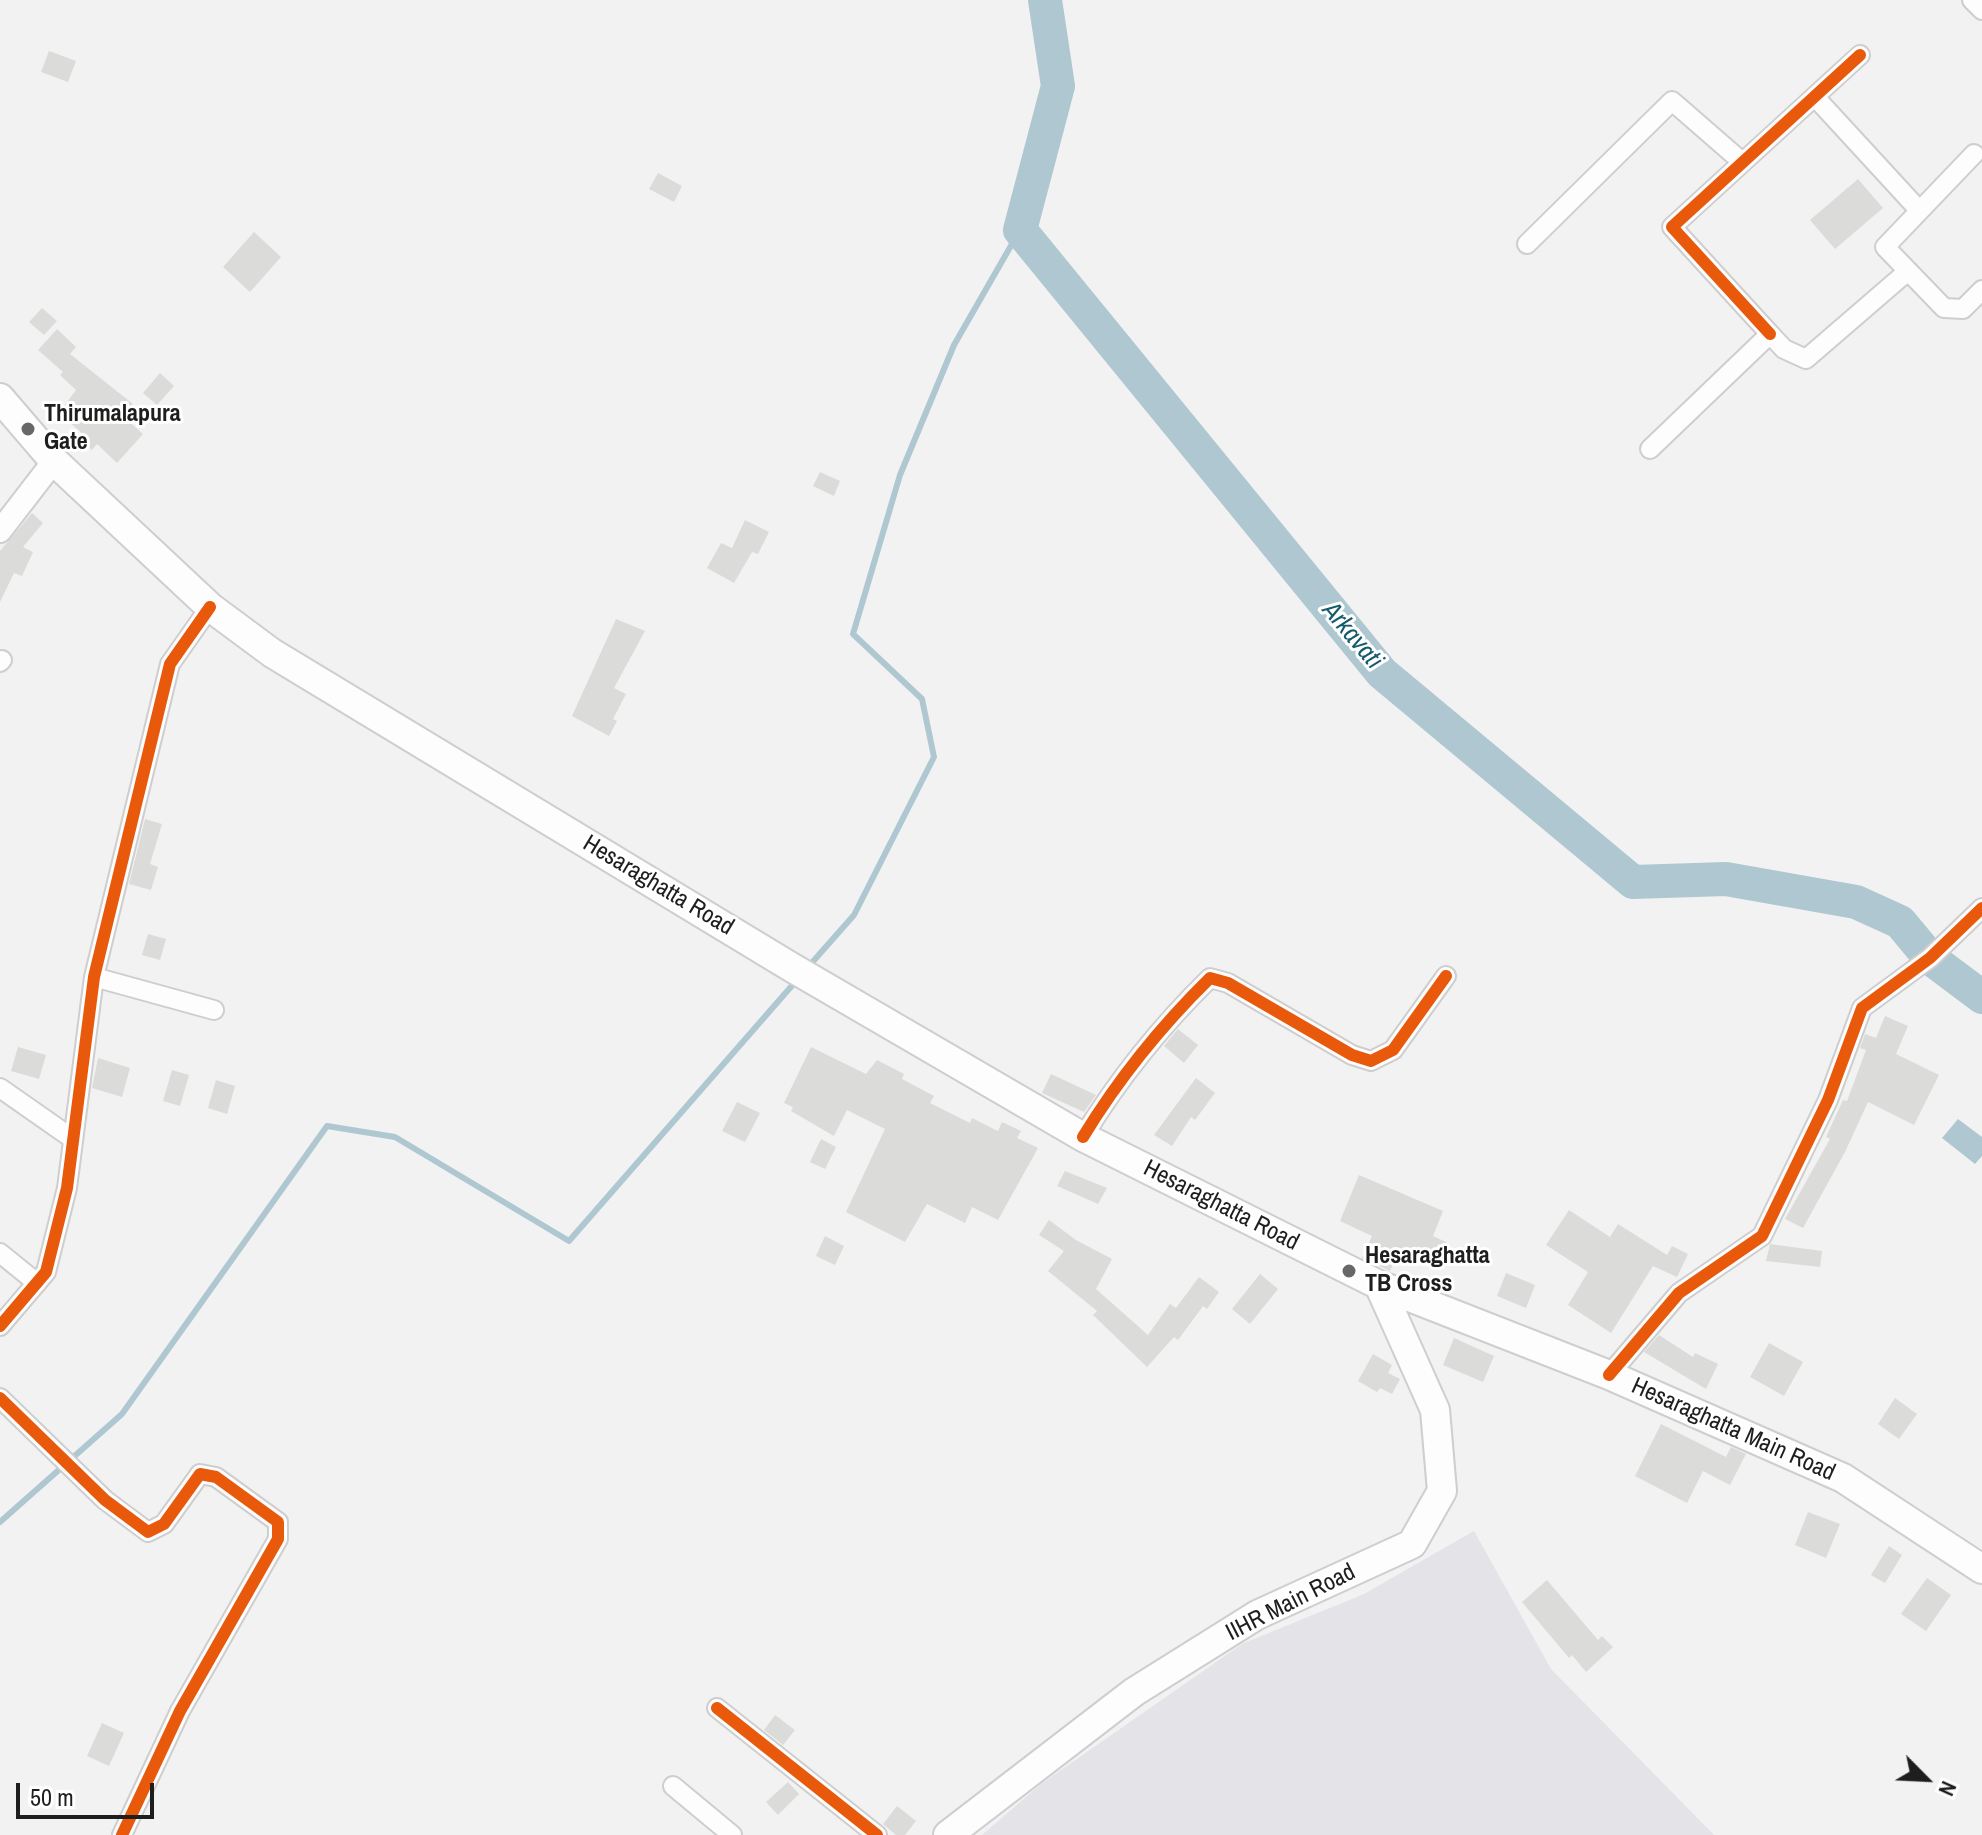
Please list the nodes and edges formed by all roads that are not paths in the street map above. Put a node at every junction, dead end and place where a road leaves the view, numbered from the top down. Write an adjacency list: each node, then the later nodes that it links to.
1 (1972, 0): 2 (street)
2 (1982, 10)
3 (1860, 55): 4 (street)
4 (1815, 97): 6 (street); 7 (street)
5 (1974, 154): 7 (street)
6 (1741, 161): 8 (street); 11 (street)
7 (1918, 209): 9 (street)
8 (1527, 244)
9 (1908, 271): 10 (street); 11 (street)
10 (1982, 290)
11 (1770, 334): 13 (street)
12 (0, 398): 14 (main road, Hesaraghatta Road)
13 (1650, 449)
14 (54, 461): 15 (street); 16 (main road, Hesaraghatta Road)
15 (0, 531)
16 (210, 607): 19 (street); 22 (main road, Hesaraghatta Road)
17 (1982, 908): 28 (street)
18 (1446, 976): 22 (street)
19 (94, 977): 20 (street); 23 (street)
20 (214, 1010)
21 (0, 1088): 23 (street)
22 (1083, 1137): 26 (main road, Hesaraghatta Road)
23 (73, 1139): 25 (street)
24 (0, 1253): 25 (street)
25 (37, 1283): 27 (street)
26 (1379, 1285): 28 (main road, Hesaraghatta Main Road); 36 (main road, IIHR Main Road)
27 (0, 1326)
28 (1609, 1375): 30 (main road, Hesaraghatta Main Road)
29 (0, 1398): 33 (street)
30 (1982, 1569)
31 (717, 1708): 35 (street)
32 (673, 1786): 34 (street)
33 (122, 1835)
34 (732, 1835)
35 (877, 1835)
36 (948, 1835)

